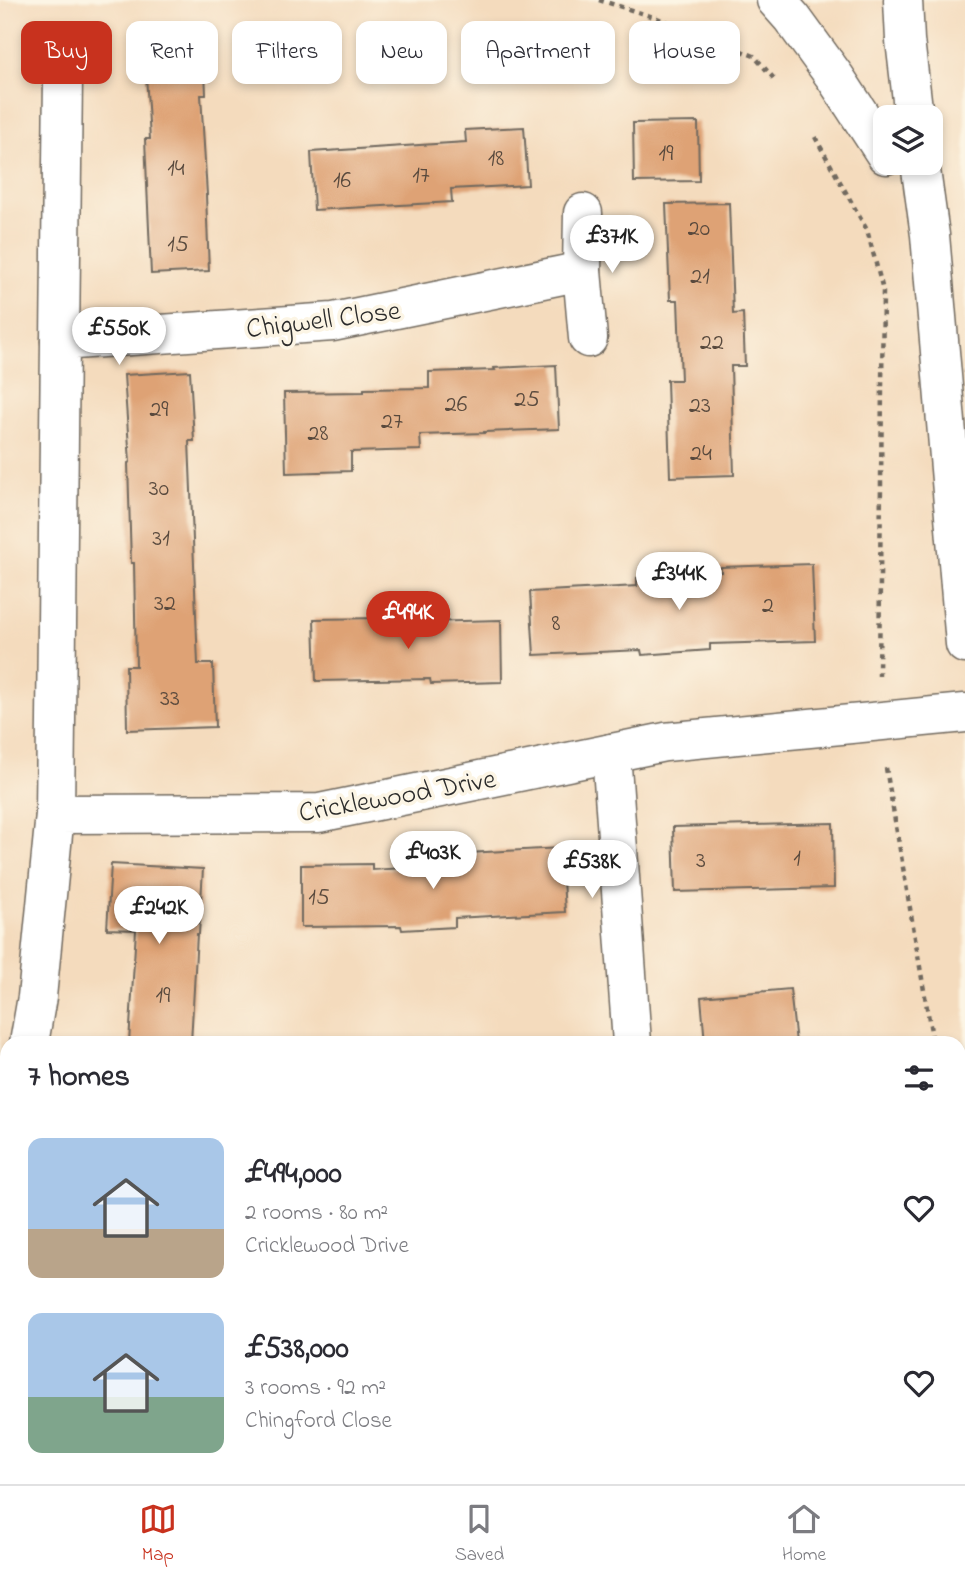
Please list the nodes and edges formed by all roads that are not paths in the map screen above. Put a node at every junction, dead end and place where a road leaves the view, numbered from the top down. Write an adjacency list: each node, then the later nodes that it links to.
1 (776, 0): 5 (street)
2 (904, 0): 4 (street)
3 (63, 84): 12 (street)
4 (913, 105)
5 (873, 135)
6 (897, 175): 9 (street)
7 (922, 175): 9 (street)
8 (583, 213): 10 (street)
9 (930, 235): 13 (street)
10 (582, 271): 11 (street); 12 (street, Chigwell Close)
11 (588, 338)
12 (60, 341): 16 (street)
13 (965, 645)
14 (965, 713): 15 (street, Cricklewood Drive)
15 (611, 753): 16 (street, Cricklewood Drive); 18 (street)
16 (55, 814): 17 (street)
17 (30, 1036)
18 (631, 1036)

